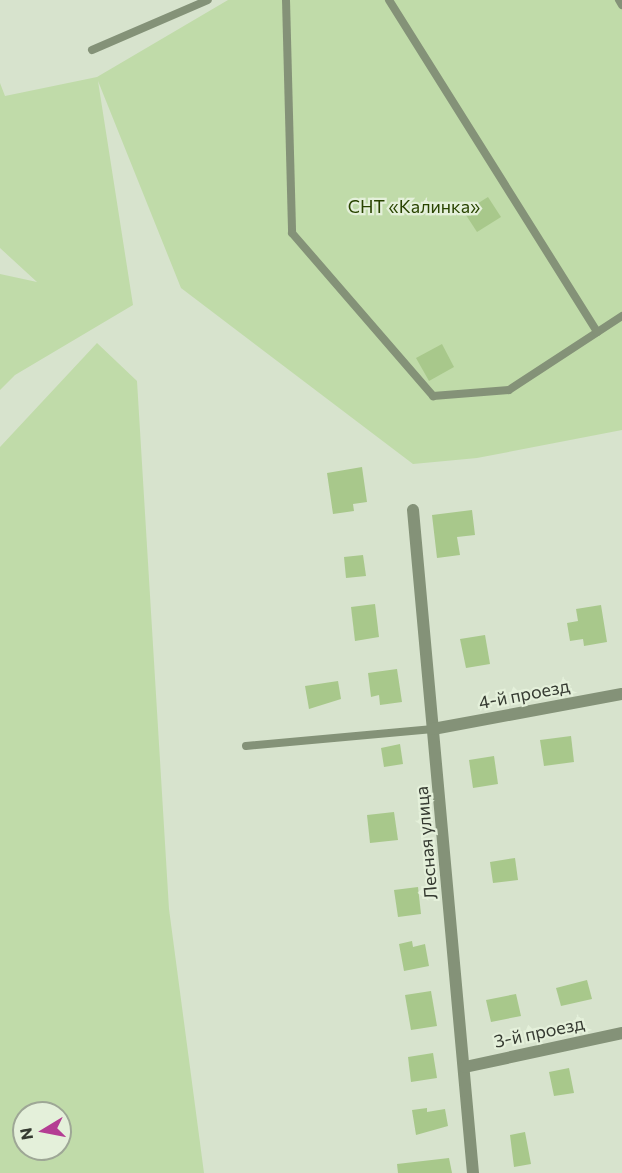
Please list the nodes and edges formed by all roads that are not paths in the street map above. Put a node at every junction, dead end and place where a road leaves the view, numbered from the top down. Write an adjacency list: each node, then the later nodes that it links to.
1 (208, 0): 6 (lane)
2 (286, 0): 8 (lane)
3 (389, 0): 8 (lane)
4 (619, 0): 5 (lane)
5 (622, 5)
6 (92, 50)
7 (622, 316): 8 (lane)
8 (597, 332)
9 (413, 510): 11 (street, Лесная улица)
10 (622, 694): 11 (street, 4-й проезд)
11 (434, 729): 12 (lane); 14 (street, Лесная улица)
12 (246, 746)
13 (622, 1033): 14 (street, 3-й проезд)
14 (465, 1067): 15 (street, Лесная улица)
15 (473, 1173)

